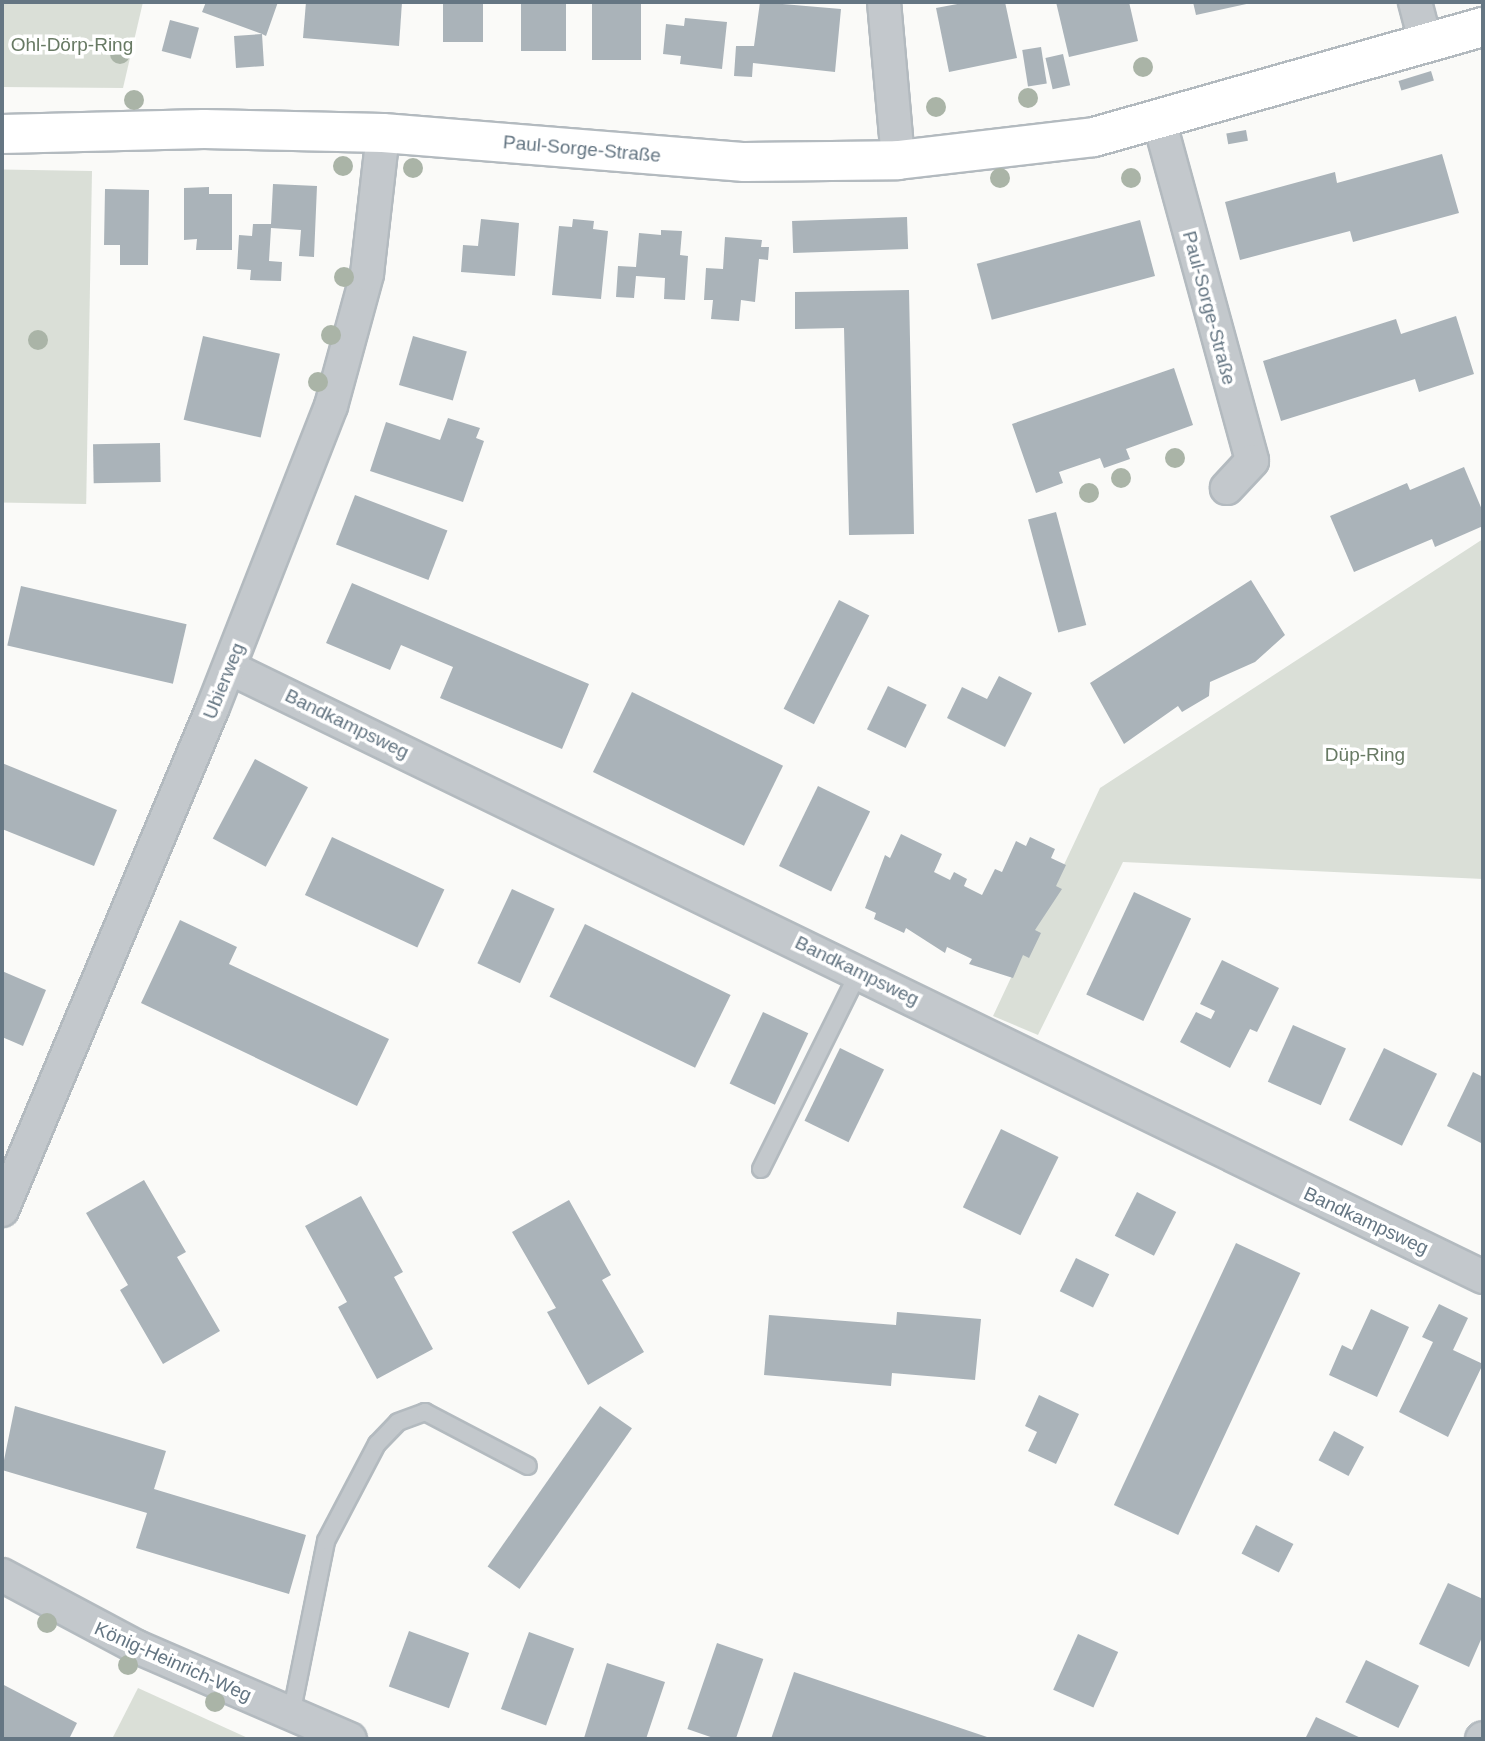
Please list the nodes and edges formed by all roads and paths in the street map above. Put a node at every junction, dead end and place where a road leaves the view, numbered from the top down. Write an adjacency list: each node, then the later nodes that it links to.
1 (884, 2): 8 (street)
2 (1415, 2): 4 (street)
3 (1483, 27): 4 (street, Paul-Sorge-Straße)
4 (1426, 44): 5 (street, Paul-Sorge-Straße)
5 (1159, 120): 8 (street, Paul-Sorge-Straße); 9 (street, Paul-Sorge-Straße)
6 (383, 133): 7 (street, Paul-Sorge-Straße); 8 (street, Paul-Sorge-Straße); 10 (street, Ubierweg)
7 (2, 134)
8 (898, 160)
9 (1227, 488)
10 (230, 667): 11 (street, Bandkampsweg); 13 (street, Ubierweg)
11 (859, 972): 12 (lane); 14 (street, Bandkampsweg)
12 (761, 1169)
13 (2, 1210)
14 (1483, 1277)
15 (528, 1466): 17 (lane)
16 (2, 1574): 17 (street, König-Heinrich-Weg)
17 (291, 1715): 18 (street, König-Heinrich-Weg)
18 (350, 1739)

